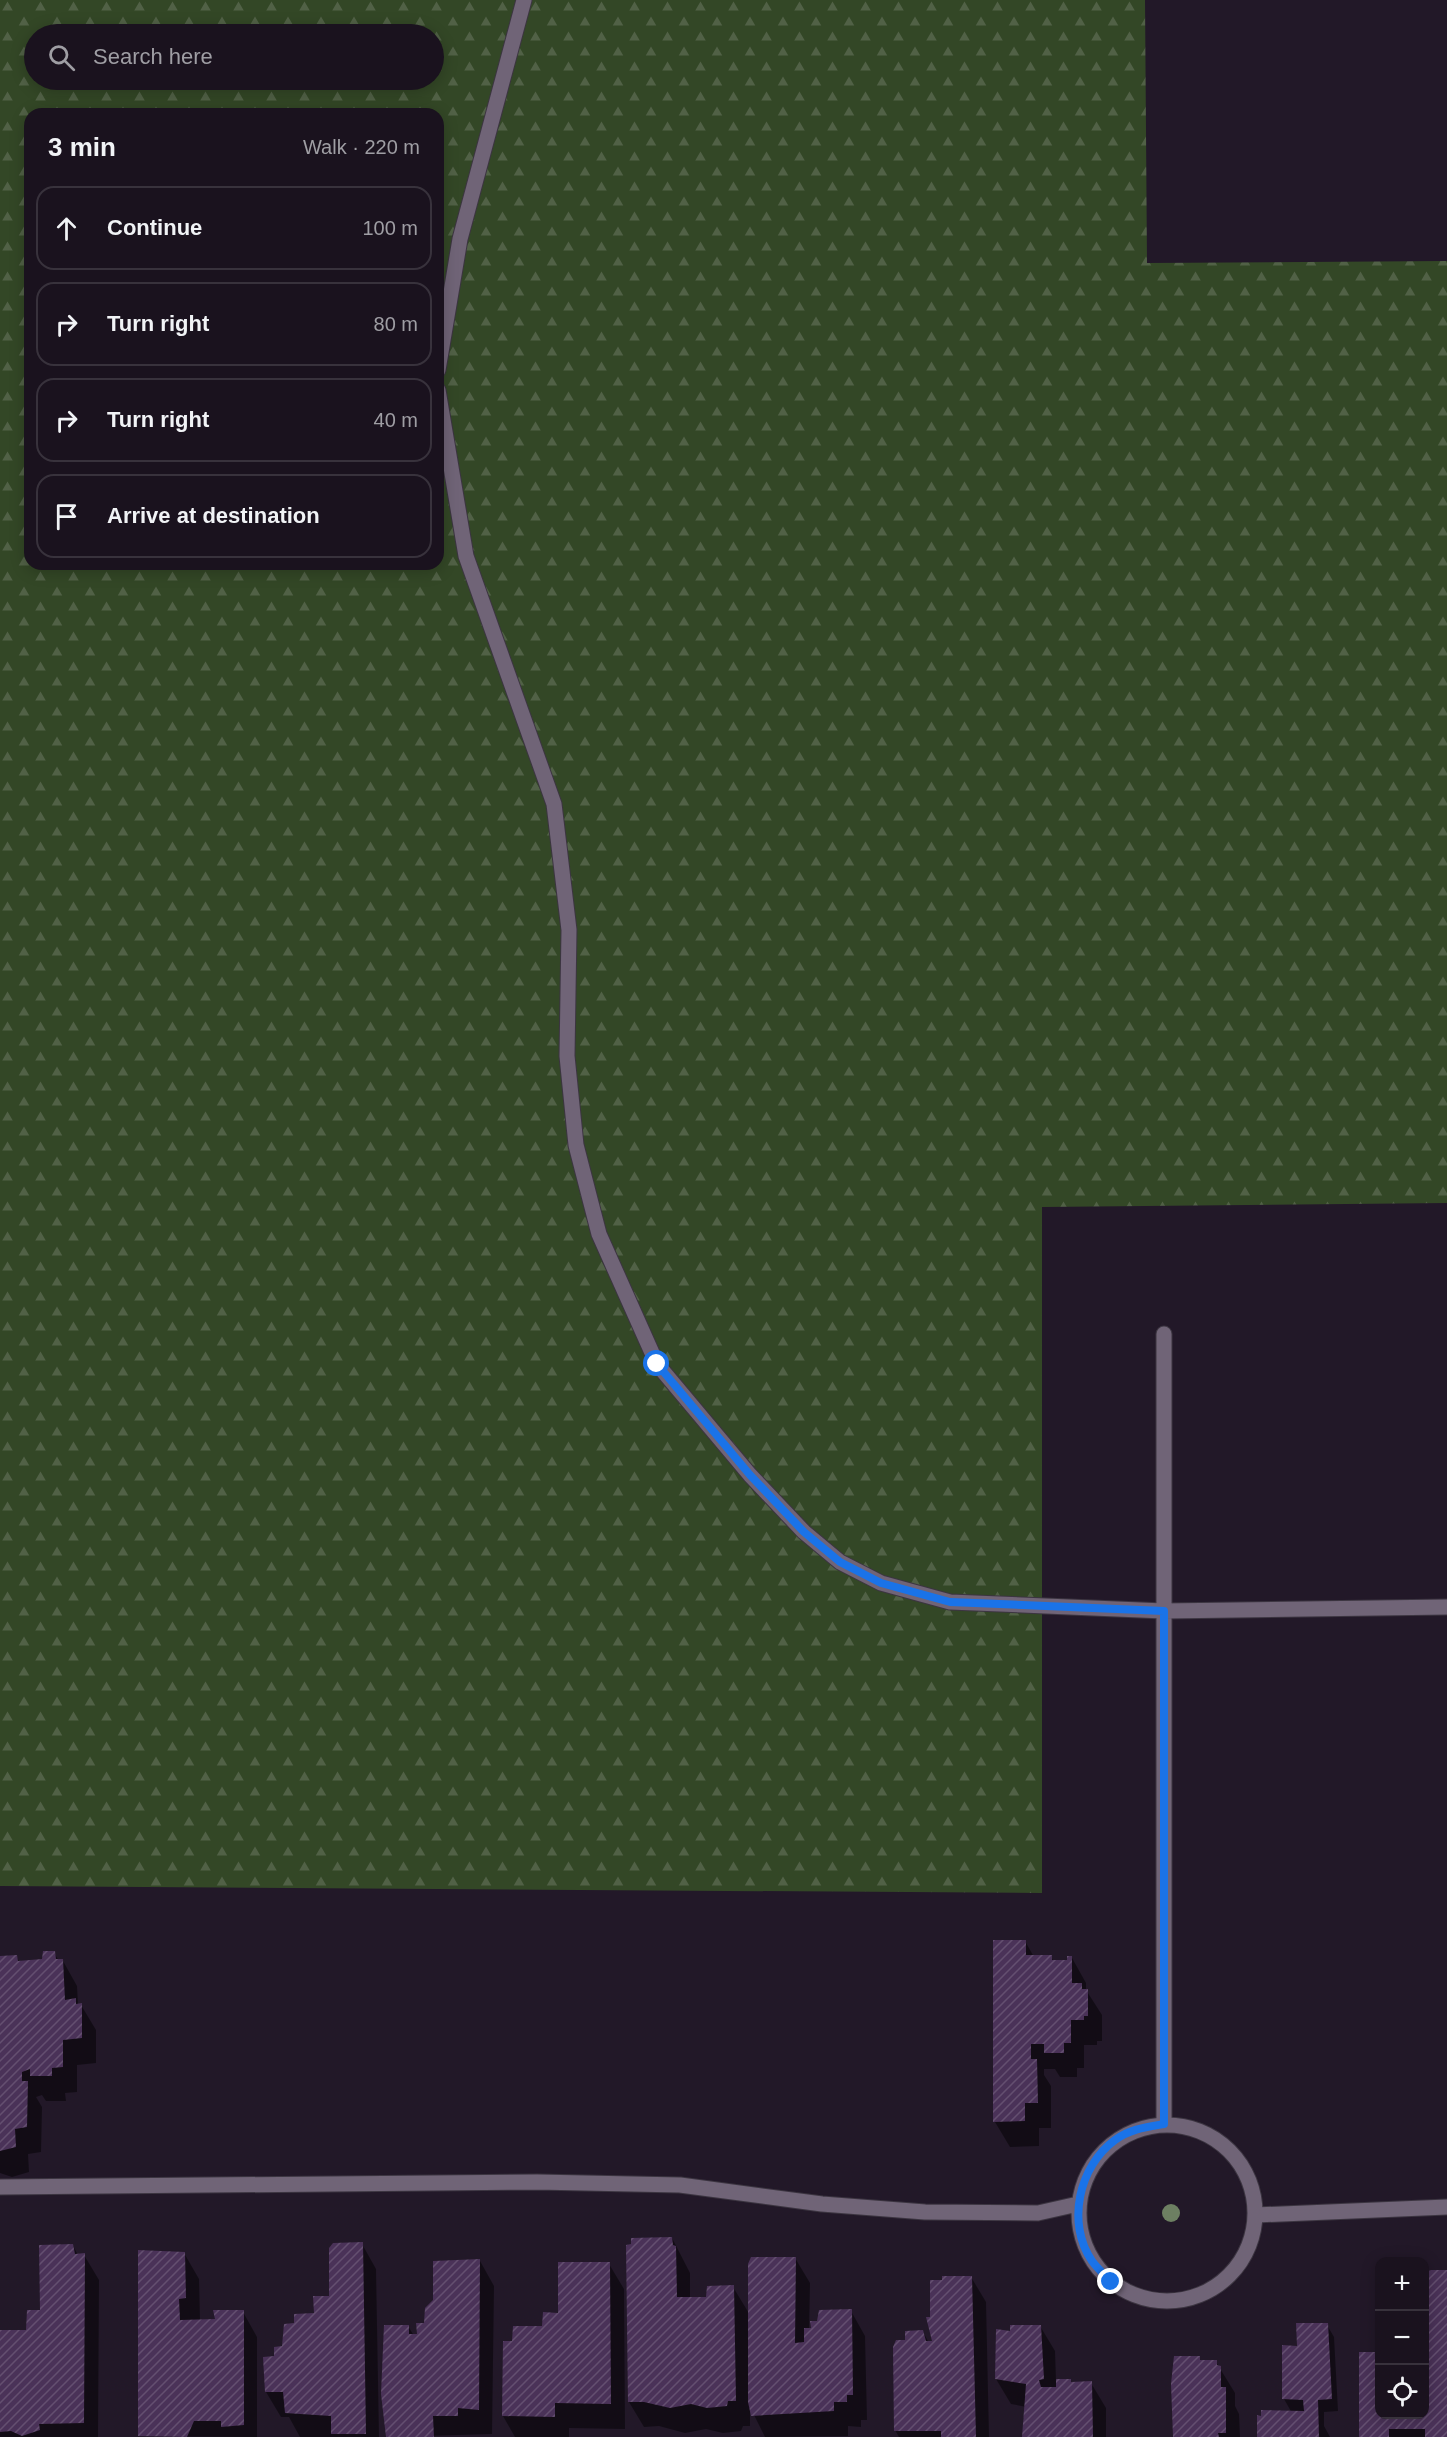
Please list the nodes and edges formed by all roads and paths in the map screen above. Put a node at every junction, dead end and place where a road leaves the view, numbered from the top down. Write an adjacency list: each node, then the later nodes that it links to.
1 (524, 0): 2 (street)
2 (444, 334)
3 (444, 426): 6 (street)
4 (1164, 1334): 6 (street)
5 (1447, 1607): 6 (street)
6 (1164, 1611): 7 (street)
7 (1164, 2124): 9 (street); 11 (street)
8 (0, 2187): 9 (street)
9 (1078, 2204): 11 (street)
10 (1447, 2207): 11 (street)
11 (1256, 2215)

